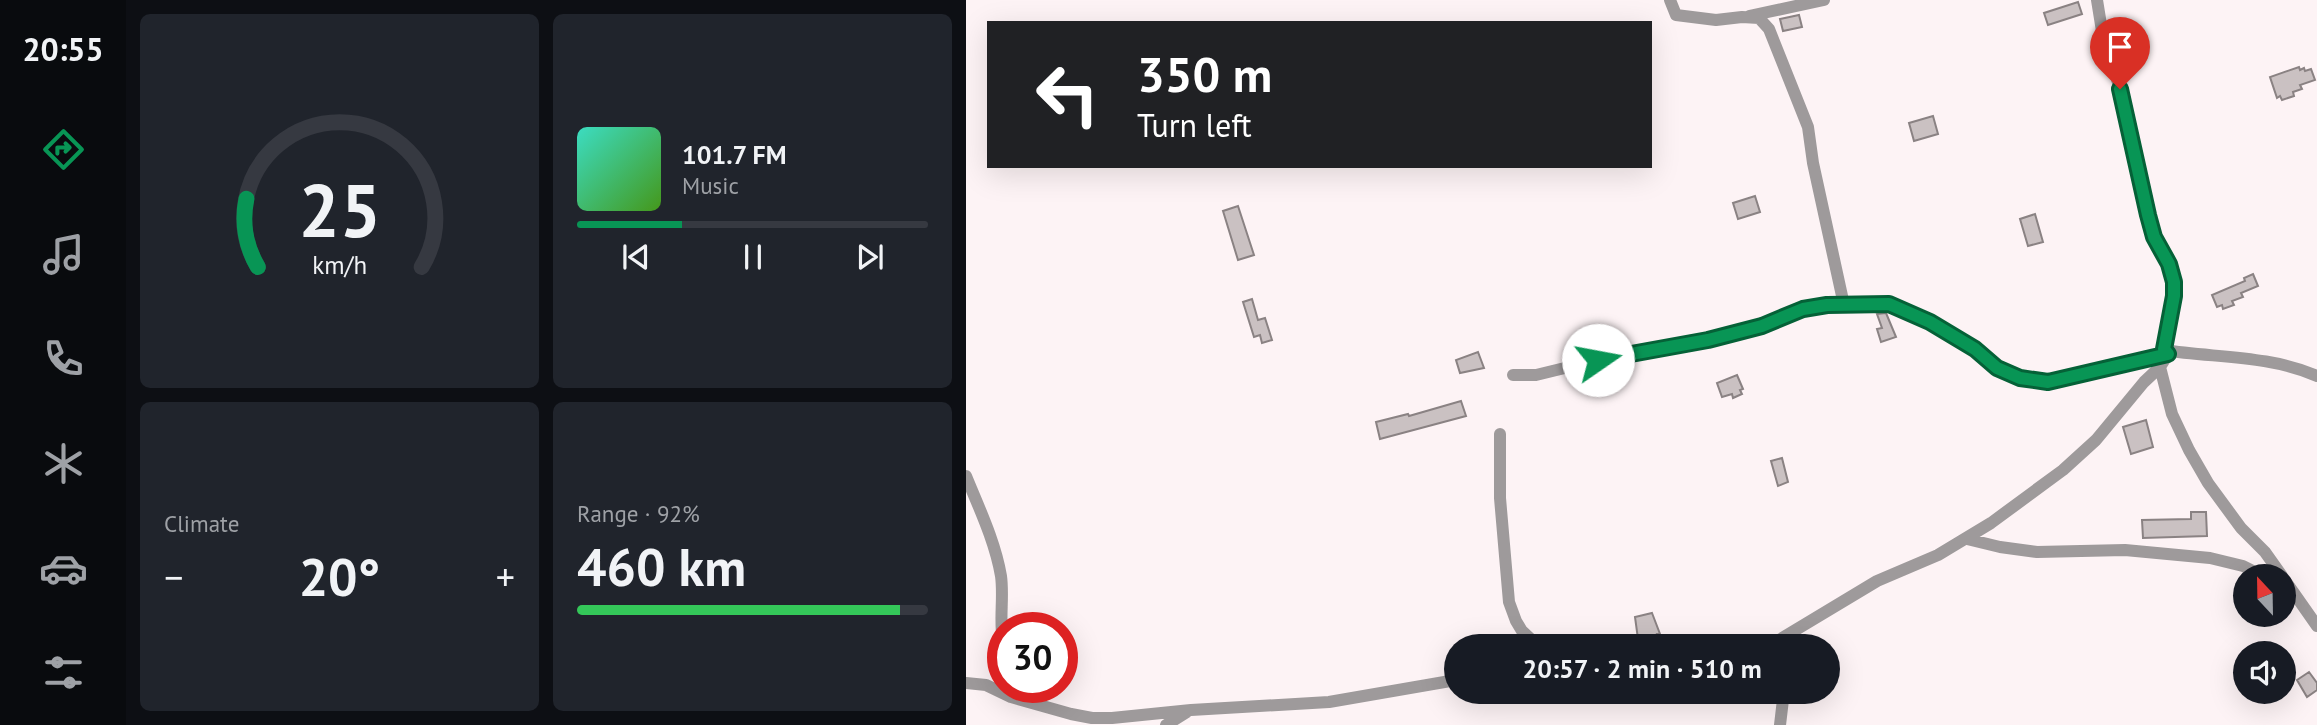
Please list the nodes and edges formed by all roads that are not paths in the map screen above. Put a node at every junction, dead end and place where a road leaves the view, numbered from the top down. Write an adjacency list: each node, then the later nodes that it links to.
1 (1670, 0): 4 (street)
2 (1824, 0): 4 (street)
3 (2097, 0): 6 (street)
4 (1742, 17): 5 (street)
5 (1844, 305): 6 (street); 8 (street)
6 (2166, 352): 7 (street); 9 (street)
7 (2160, 367): 12 (street); 14 (street)
8 (1514, 375)
9 (2317, 376)
10 (1500, 434): 19 (street)
11 (966, 476): 16 (street)
12 (1967, 539): 13 (street); 18 (street)
13 (2235, 564)
14 (2274, 564)
15 (2297, 597): 17 (street)
16 (1002, 612)
17 (2317, 626)
18 (1798, 629): 20 (street); 21 (street)
19 (1525, 634)
20 (1789, 634)
21 (1797, 634)
22 (1444, 682): 27 (street)
23 (966, 683): 24 (street)
24 (987, 685)
25 (1033, 703): 28 (street)
26 (1782, 704): 30 (street)
27 (1191, 710): 28 (street); 29 (street)
28 (1071, 720)
29 (1166, 725)
30 (1780, 725)

